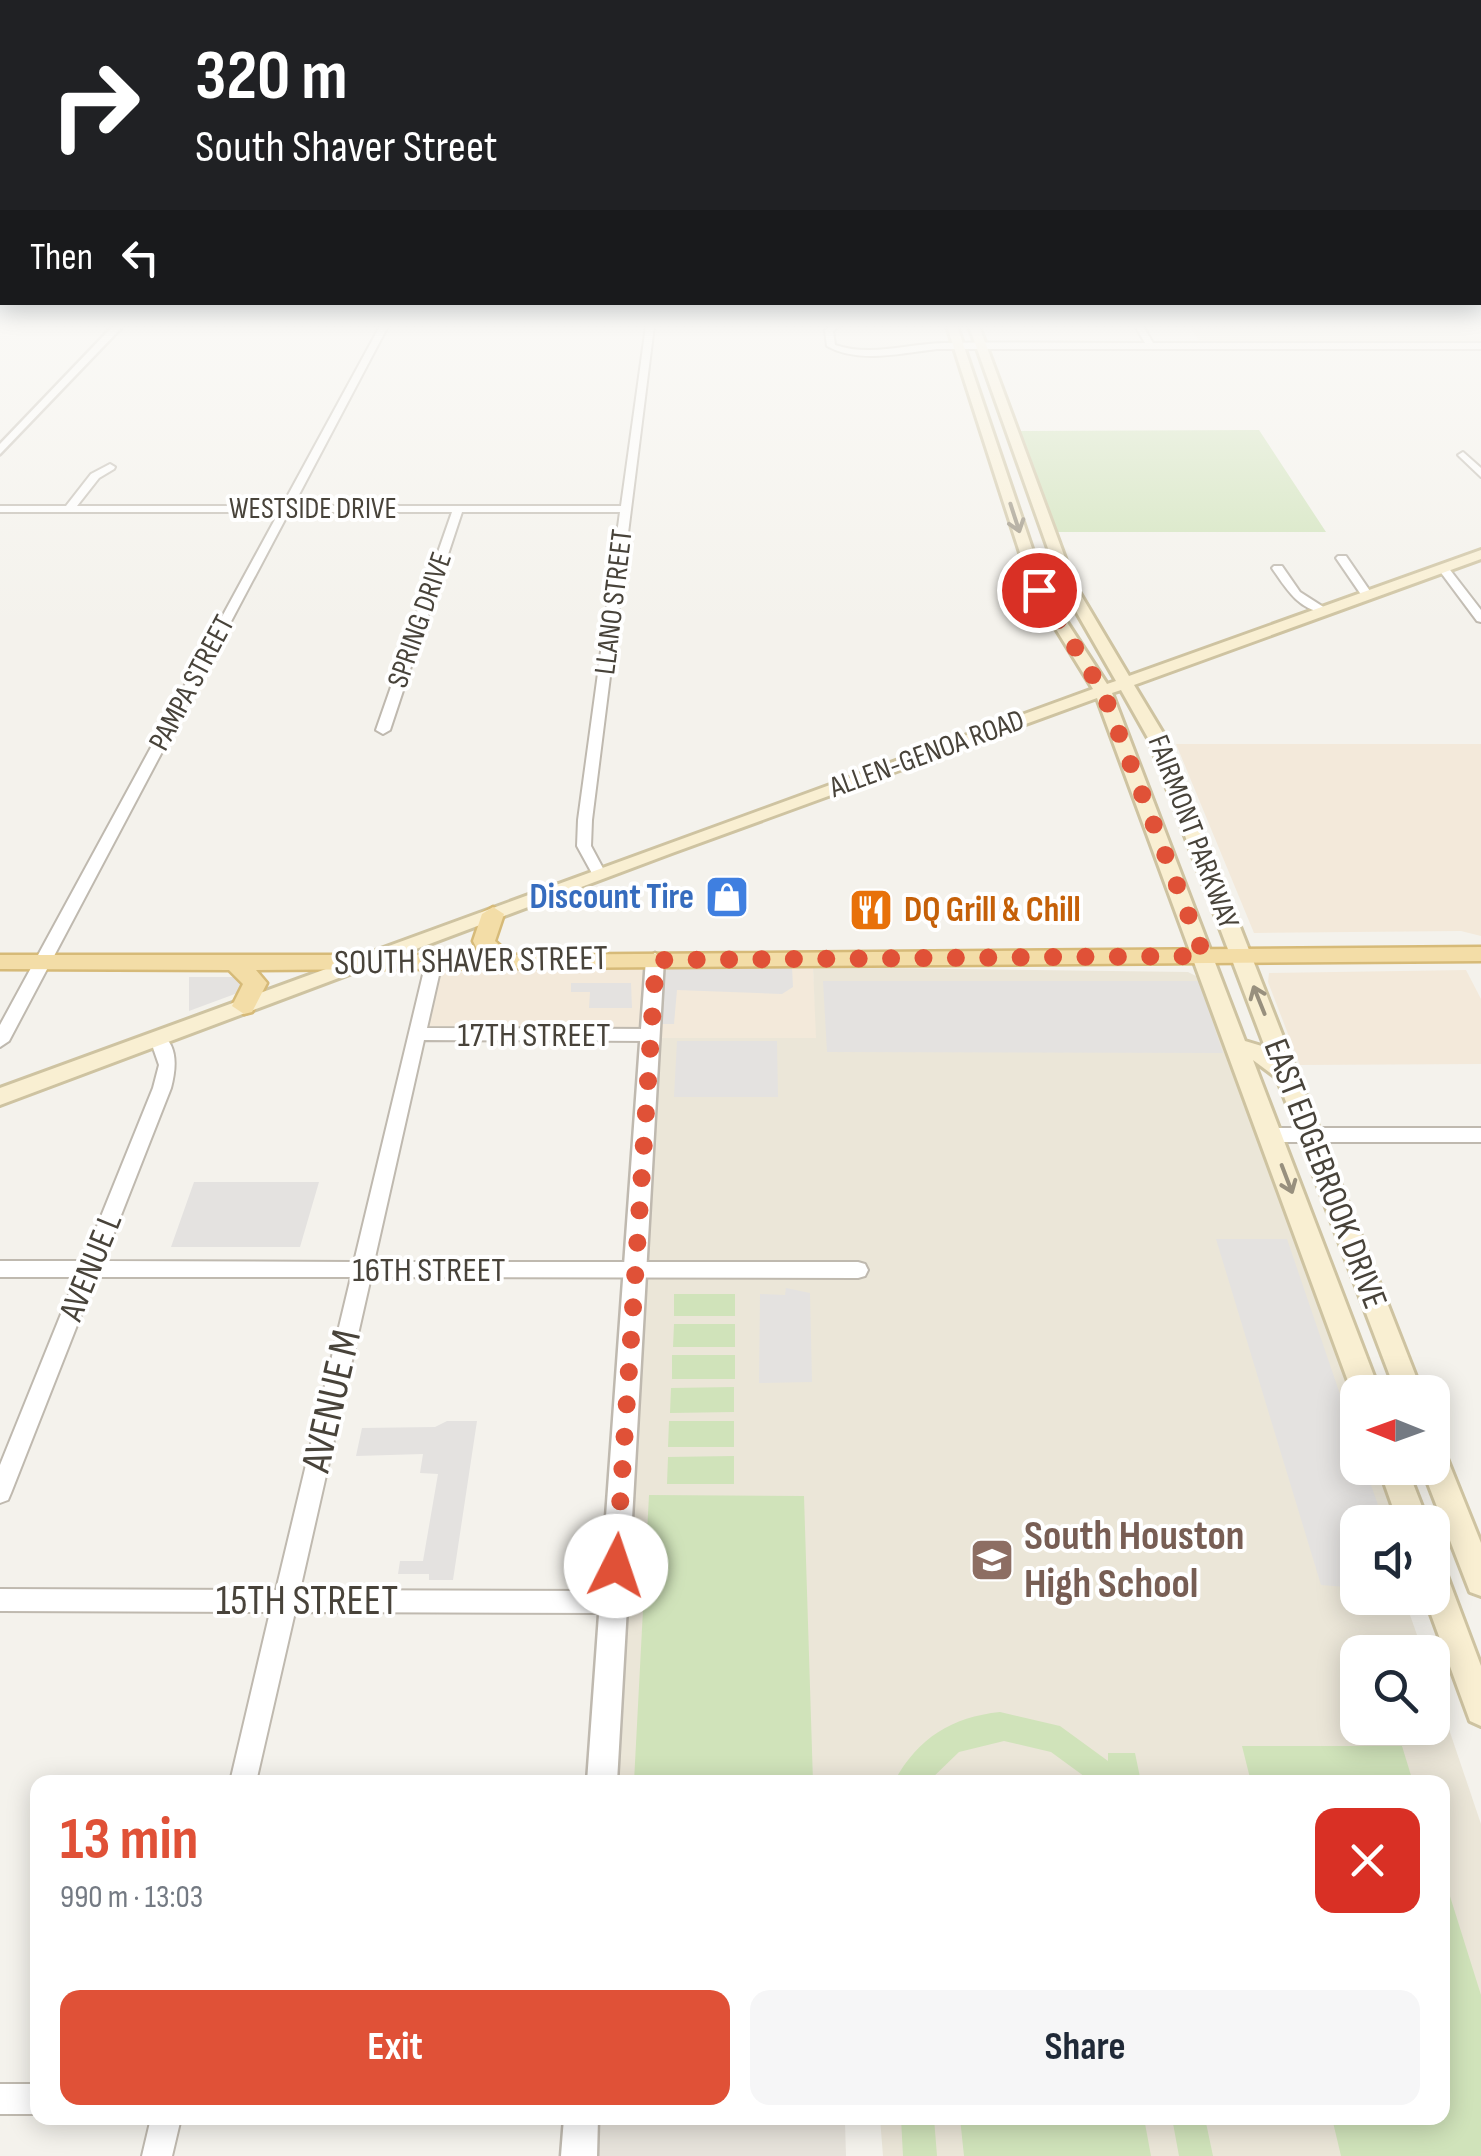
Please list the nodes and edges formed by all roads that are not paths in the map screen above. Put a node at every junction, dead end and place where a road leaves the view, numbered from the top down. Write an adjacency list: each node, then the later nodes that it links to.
1 (984, 426): 10 (main road, FAIRMONT PARKWAY)
2 (1010, 426): 11 (main road, FAIRMONT PARKWAY)
3 (23, 427): 6 (street)
4 (330, 427): 14 (street, PAMPA STREET)
5 (637, 427): 16 (street, LLANO STREET)
6 (0, 451)
7 (1464, 455): 9 (street)
8 (110, 468): 13 (street)
9 (1481, 474)
10 (1004, 482): 11 (main road); 22 (main road, FAIRMONT PARKWAY, one-way to 22)
11 (1030, 482): 23 (main road, FAIRMONT PARKWAY)
12 (0, 508): 13 (street, WESTSIDE DRIVE)
13 (69, 508): 14 (street, WESTSIDE DRIVE)
14 (286, 509): 15 (street, WESTSIDE DRIVE); 40 (street, PAMPA STREET)
15 (458, 509): 16 (street, WESTSIDE DRIVE); 28 (street, SPRING DRIVE)
16 (626, 509): 31 (street, LLANO STREET)
17 (1481, 554): 20 (main road, ALLEN-GENOA ROAD)
18 (1342, 558): 21 (street)
19 (1278, 568): 24 (street)
20 (1443, 568): 21 (main road, ALLEN-GENOA ROAD); 25 (street)
21 (1366, 594): 24 (main road, ALLEN-GENOA ROAD)
22 (1046, 604): 23 (main road); 27 (main road, FAIRMONT PARKWAY)
23 (1082, 610): 26 (main road, FAIRMONT PARKWAY)
24 (1320, 610): 26 (main road, ALLEN-GENOA ROAD)
25 (1481, 618)
26 (1127, 682): 27 (main road, ALLEN-GENOA ROAD); 29 (main road, FAIRMONT PARKWAY)
27 (1103, 692): 30 (main road, FAIRMONT PARKWAY); 31 (main road, ALLEN-GENOA ROAD)
28 (383, 730)
29 (1174, 782): 30 (main road); 35 (main road, FAIRMONT PARKWAY)
30 (1138, 784): 34 (main road, FAIRMONT PARKWAY)
31 (599, 874): 32 (main road, ALLEN-GENOA ROAD)
32 (493, 914): 37 (main road, ALLEN-GENOA ROAD); 38 (main road)
33 (1481, 954): 35 (main road, SOUTH SHAVER STREET)
34 (1204, 956): 35 (main road, SOUTH SHAVER STREET); 36 (main road, SOUTH SHAVER STREET); 48 (main road, EAST EDGEBROOK DRIVE)
35 (1241, 956): 49 (main road, EAST EDGEBROOK DRIVE, one-way to 35)
36 (656, 960): 38 (main road, SOUTH SHAVER STREET); 45 (street)
37 (369, 961): 41 (main road, SOUTH SHAVER STREET); 42 (main road, SOUTH SHAVER STREET); 43 (main road, ALLEN-GENOA ROAD)
38 (503, 961): 42 (main road, SOUTH SHAVER STREET)
39 (0, 962): 40 (main road, SOUTH SHAVER STREET)
40 (42, 962): 41 (main road, SOUTH SHAVER STREET); 47 (street, PAMPA STREET)
41 (236, 962): 43 (main road)
42 (434, 962): 44 (street, AVENUE M)
43 (244, 1006): 46 (main road, ALLEN-GENOA ROAD)
44 (417, 1034): 45 (street, 17TH STREET); 56 (street, AVENUE M)
45 (651, 1035): 57 (street)
46 (158, 1039): 50 (main road, ALLEN-GENOA ROAD); 55 (street, AVENUE L)
47 (0, 1041)
48 (1237, 1047): 49 (main road); 52 (main road, EAST EDGEBROOK DRIVE)
49 (1288, 1074): 51 (main road, EAST EDGEBROOK DRIVE)
50 (0, 1097)
51 (1311, 1134): 52 (street); 53 (street); 60 (main road, EAST EDGEBROOK DRIVE)
52 (1270, 1135): 59 (main road, EAST EDGEBROOK DRIVE, one-way to 59)
53 (1481, 1135)
54 (0, 1269): 55 (street, 16TH STREET)
55 (90, 1270): 56 (street, 16TH STREET); 64 (street, AVENUE L)
56 (362, 1270): 57 (street, 16TH STREET); 68 (street, AVENUE M)
57 (637, 1270): 58 (street, 16TH STREET); 69 (street)
58 (858, 1270)
59 (1343, 1330): 60 (main road); 61 (main road, EAST EDGEBROOK DRIVE)
60 (1385, 1330): 62 (main road, EAST EDGEBROOK DRIVE)
61 (1360, 1375)
62 (1402, 1375)
63 (1444, 1485): 66 (main road)
64 (0, 1493)
65 (1450, 1577): 66 (main road)
66 (1480, 1579)
67 (0, 1600): 68 (street, 15TH STREET)
68 (285, 1601): 69 (street, 15TH STREET); 72 (street, AVENUE M)
69 (614, 1602): 73 (street)
70 (1447, 1615): 71 (main road)
71 (1481, 1710)
72 (245, 1775)
73 (602, 1775)
74 (0, 2100): 75 (street)
75 (30, 2100)
76 (164, 2125): 78 (street)
77 (580, 2125): 79 (street)
78 (157, 2156)
79 (578, 2156)

